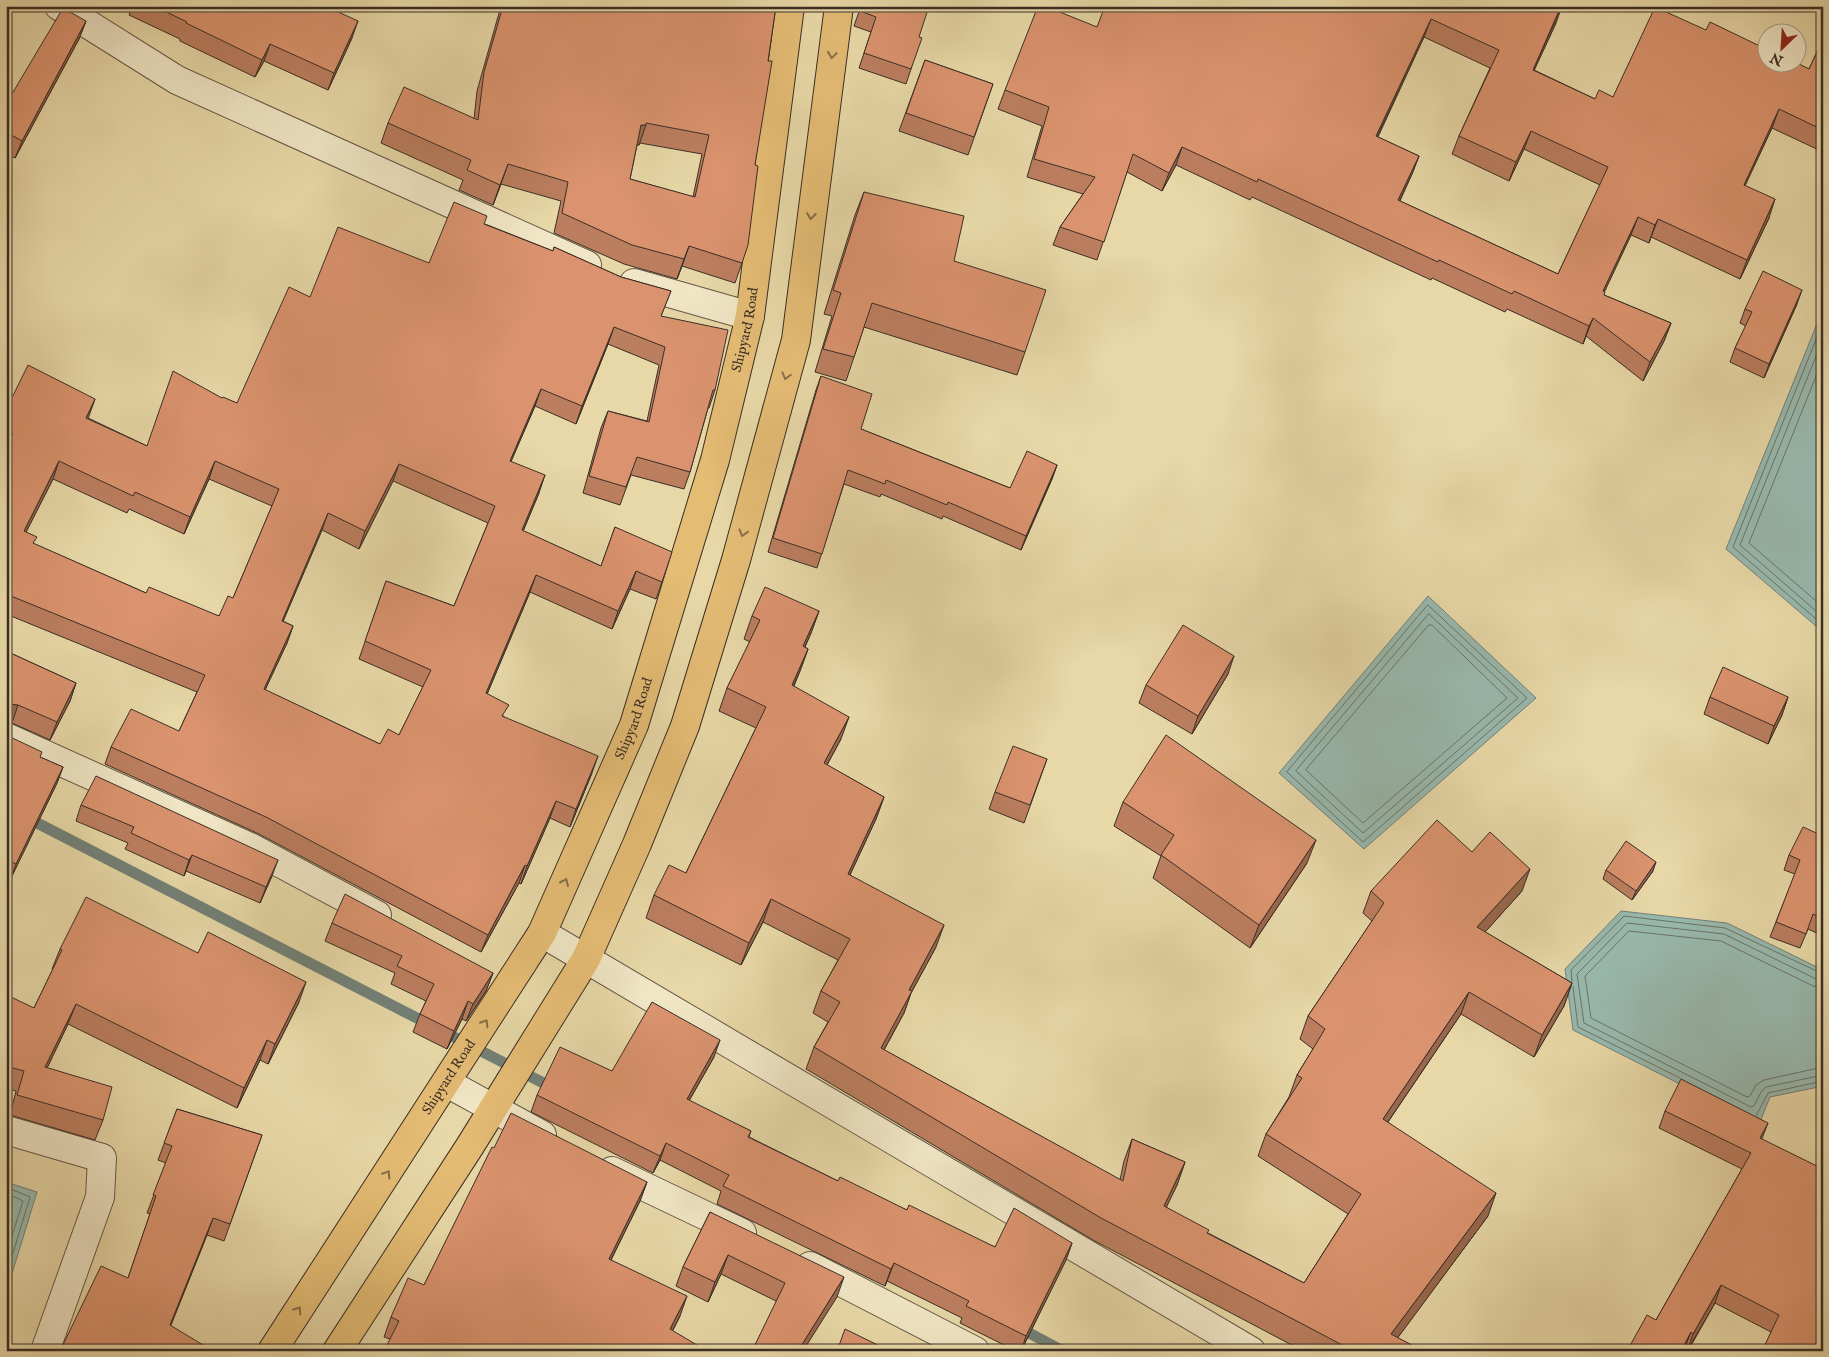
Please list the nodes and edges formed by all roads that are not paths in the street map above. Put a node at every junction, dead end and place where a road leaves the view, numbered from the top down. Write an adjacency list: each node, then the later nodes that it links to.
1 (60, 6): 4 (street)
2 (790, 6): 4 (main road, Shipyard Road)
3 (839, 6): 8 (main road, one-way to 8)
4 (750, 316): 7 (main road, Shipyard Road, one-way to 4)
5 (6, 737): 6 (street)
6 (397, 925)
7 (542, 933): 8 (street); 10 (main road, Shipyard Road)
8 (586, 959): 12 (main road); 20 (street)
9 (483, 971): 10 (street)
10 (509, 985): 11 (main road, Shipyard Road, one-way to 10)
11 (447, 1083): 12 (street); 17 (main road, Shipyard Road, one-way to 11)
12 (492, 1110): 14 (street); 18 (main road)
13 (6, 1130): 16 (street)
14 (561, 1145)
15 (586, 1158): 19 (street)
16 (45, 1351)
17 (272, 1351)
18 (337, 1351)
19 (975, 1351)
20 (1251, 1351)

